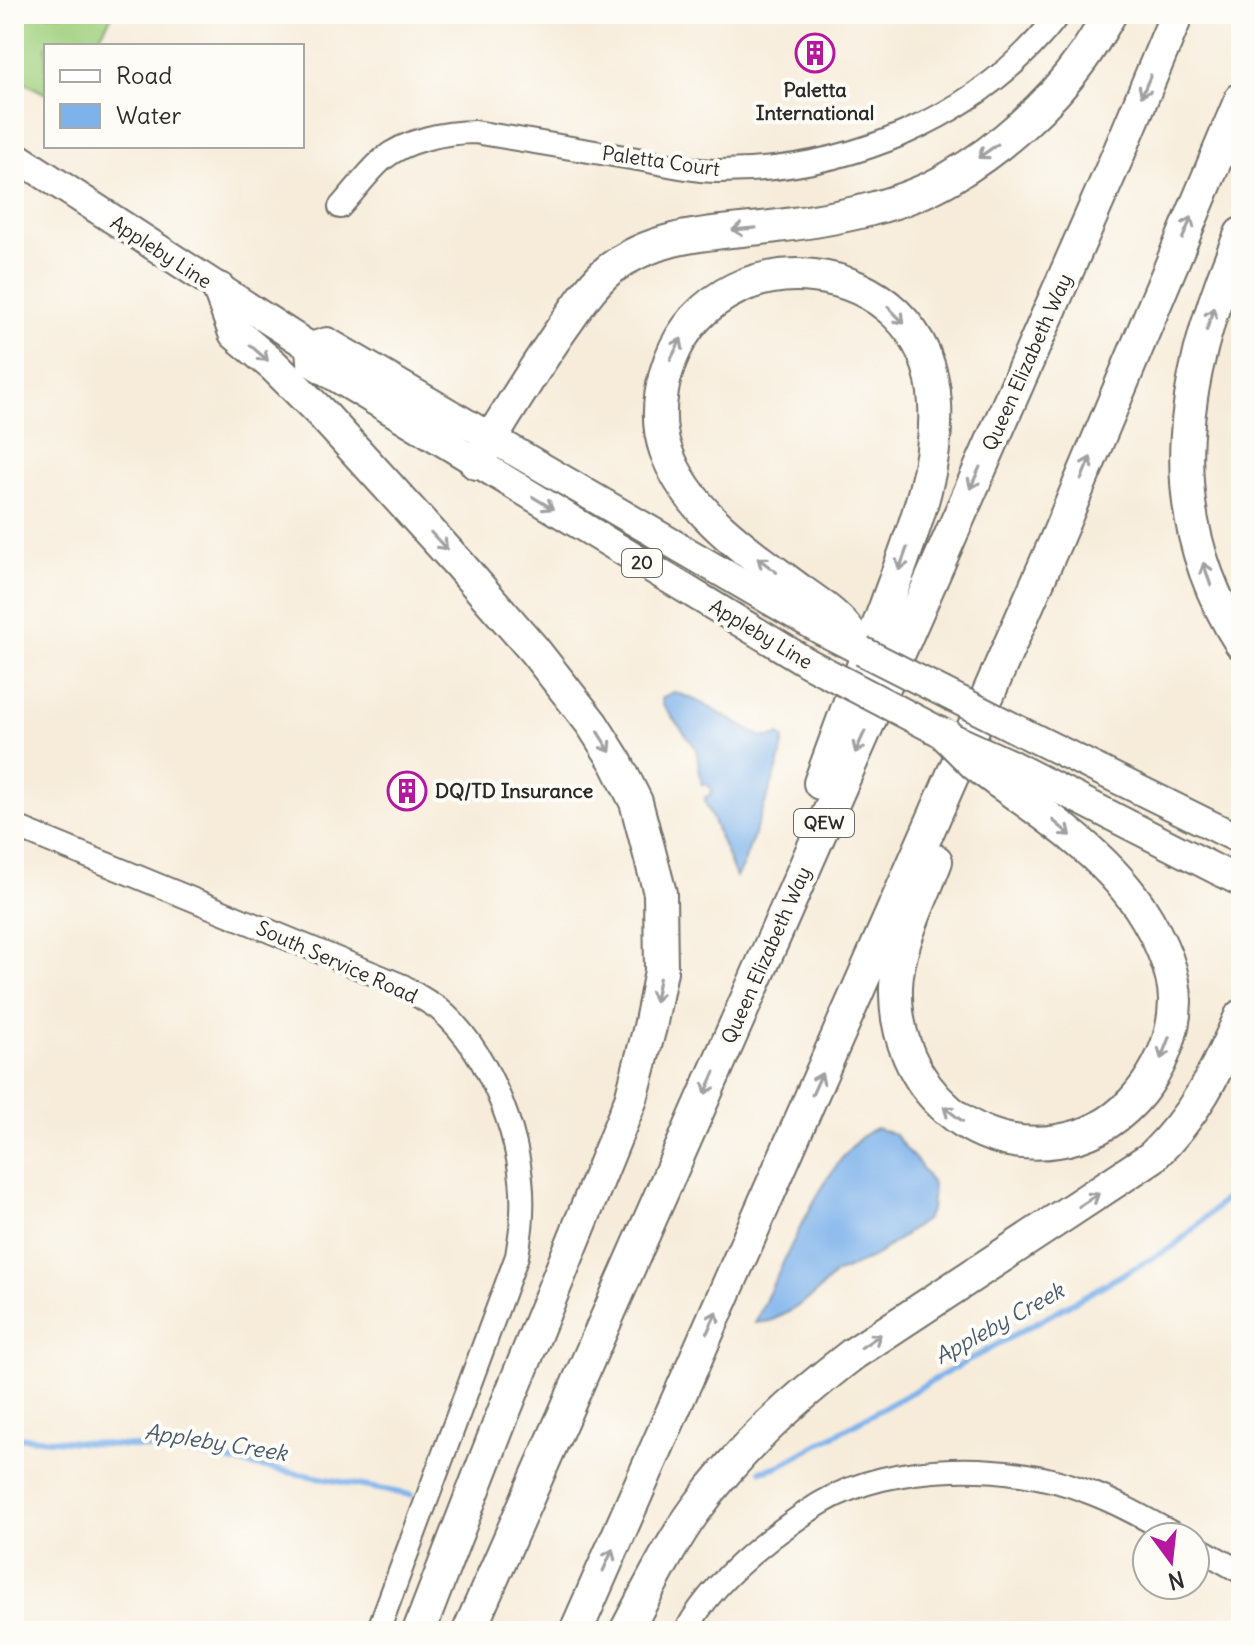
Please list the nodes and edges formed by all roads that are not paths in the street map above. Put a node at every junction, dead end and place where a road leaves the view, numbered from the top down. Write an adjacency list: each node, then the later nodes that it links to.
1 (1059, 14): 6 (street, Paletta Court)
2 (1110, 14): 9 (highway, one-way to 9)
3 (1177, 14): 19 (highway, Queen Elizabeth Way / QEW, one-way to 19)
4 (1241, 99): 10 (highway, one-way to 4)
5 (14, 155): 8 (main road, Appleby Line / 20)
6 (340, 207)
7 (1241, 234): 12 (highway, one-way to 7)
8 (219, 289): 9 (main road, Appleby Line / 20); 25 (highway, one-way to 25)
9 (483, 451): 11 (main road, Appleby Line / 20); 14 (main road, Appleby Line / 20, one-way to 14, bridge)
10 (1056, 540): 15 (highway, one-way to 10); 27 (highway, one-way to 10)
11 (825, 621): 13 (highway); 19 (highway, one-way to 19)
12 (1241, 643)
13 (862, 651): 17 (main road, bridge)
14 (946, 735): 15 (highway, bridge)
15 (1004, 772): 18 (main road)
16 (14, 826): 24 (street, South Service Road)
17 (1241, 840)
18 (1241, 882)
19 (786, 910): 26 (highway, Queen Elizabeth Way / QEW, one-way to 26)
20 (1241, 1016): 28 (highway, one-way to 20)
21 (1149, 1521): 29 (street)
22 (1211, 1555): 23 (street)
23 (1241, 1572)
24 (378, 1631)
25 (419, 1631)
26 (469, 1631)
27 (576, 1631)
28 (626, 1631)
29 (686, 1631)

